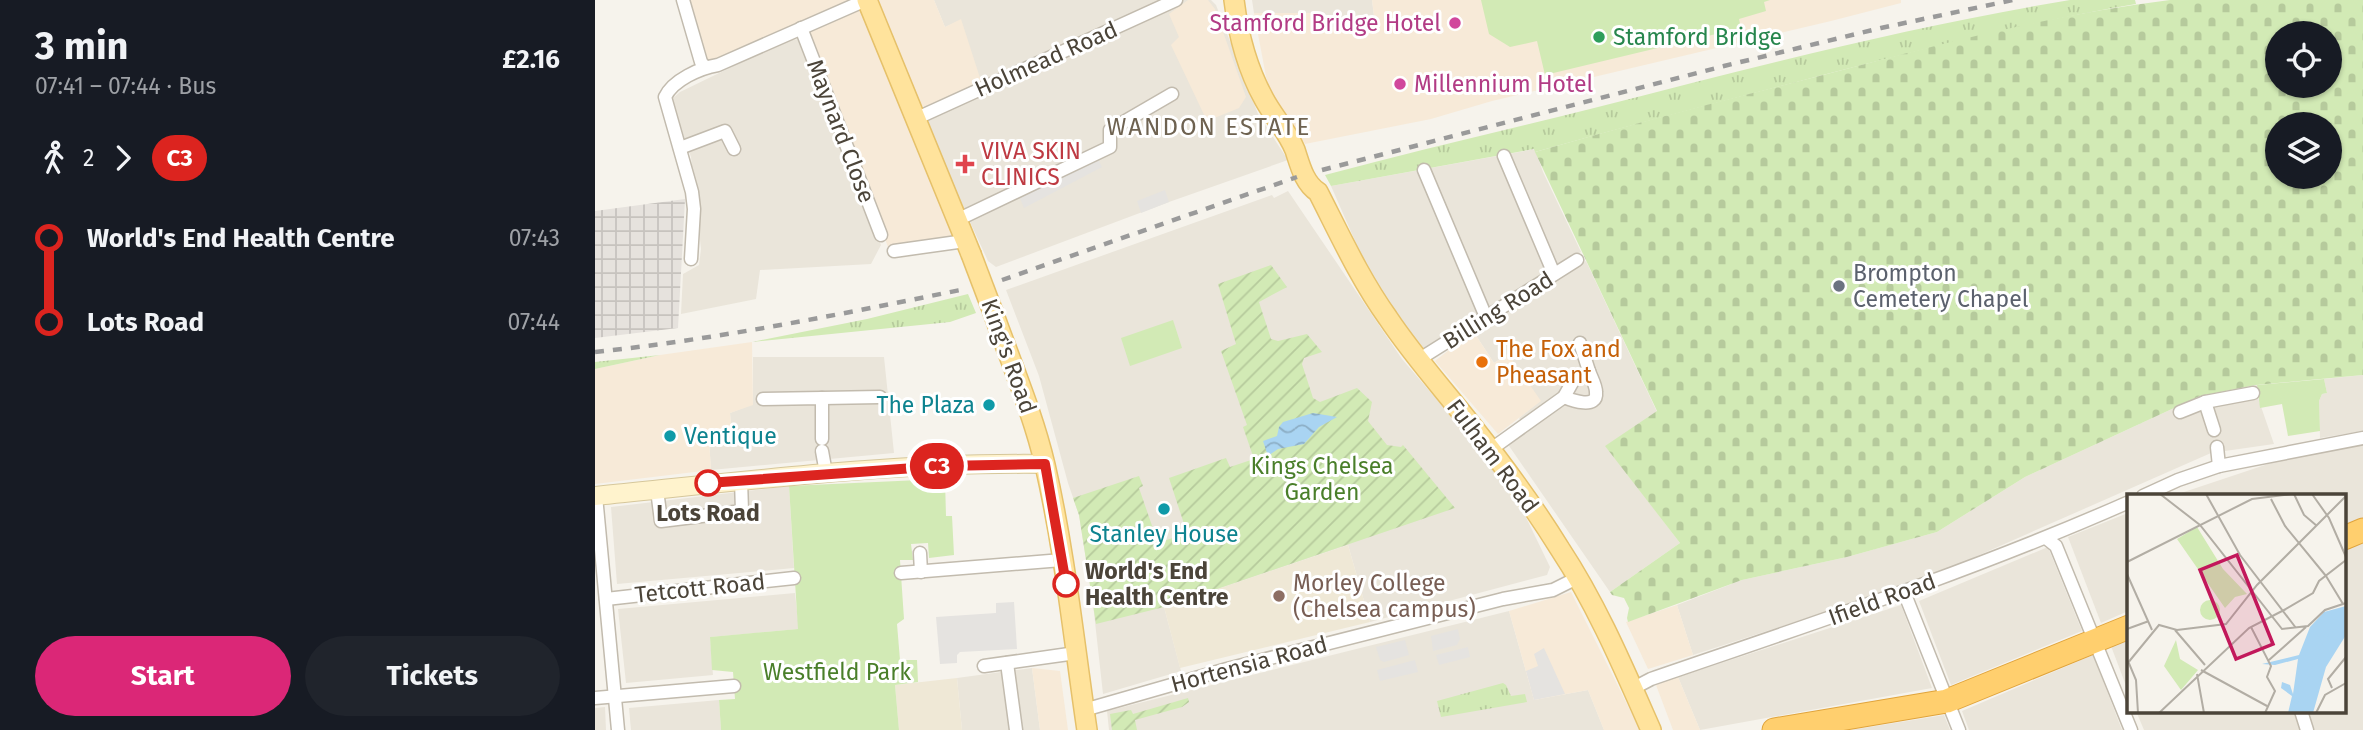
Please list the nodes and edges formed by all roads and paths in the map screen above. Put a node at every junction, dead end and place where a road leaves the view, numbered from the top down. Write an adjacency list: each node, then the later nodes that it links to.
1 (683, 0): 6 (street)
2 (867, 0): 5 (street); 8 (main road, King's Road)
3 (1176, 0): 8 (street, Holmead Road)
4 (1234, 0): 22 (main road, Fulham Road)
5 (801, 28): 6 (street); 14 (street, Maynard Close)
6 (705, 67): 9 (street)
7 (1172, 94): 13 (street)
8 (915, 119): 13 (main road, King's Road)
9 (680, 148): 10 (street); 17 (street)
10 (734, 149)
11 (1504, 156): 19 (street)
12 (1424, 170): 20 (street)
13 (957, 220): 15 (main road, King's Road)
14 (881, 235)
15 (968, 248): 16 (street); 35 (main road, King's Road, bridge)
16 (894, 251)
17 (691, 259)
18 (1577, 260): 19 (street, Billing Road)
19 (1554, 274): 20 (street, Billing Road)
20 (1486, 317): 22 (street, Billing Road)
21 (1580, 343): 23 (street)
22 (1418, 359): 34 (main road, Fulham Road)
23 (1589, 370): 26 (street); 26 (street)
24 (2253, 393): 29 (street)
25 (880, 397): 27 (street)
26 (1564, 397): 34 (street)
27 (822, 398): 28 (street); 37 (street)
28 (763, 399)
29 (2205, 402): 30 (street); 31 (street)
30 (2180, 412)
31 (2214, 430)
32 (2363, 438): 36 (street)
33 (2217, 447): 36 (street)
34 (1490, 450): 51 (main road, Fulham Road)
35 (1045, 464): 37 (street); 47 (main road, King's Road)
36 (2219, 466): 40 (street)
37 (826, 473): 38 (street)
38 (741, 480): 39 (street); 39 (street)
39 (657, 490): 41 (street)
40 (2146, 494)
41 (596, 496): 53 (street)
42 (2127, 503): 44 (street, Ifield Road)
43 (2363, 530): 45 (highway)
44 (2046, 538): 52 (street, Ifield Road); 55 (street)
45 (2345, 538)
46 (920, 553): 48 (street)
47 (1062, 560): 48 (street); 56 (main road, King's Road)
48 (921, 572): 49 (street)
49 (901, 573)
50 (794, 578): 53 (street, Tetcott Road)
51 (1577, 578): 60 (main road, Fulham Road); 64 (street, Hortensia Road)
52 (1904, 592): 60 (street, Ifield Road); 63 (street)
53 (606, 598): 61 (street)
54 (2127, 628): 55 (highway)
55 (2094, 641): 63 (highway); 73 (street)
56 (1076, 653): 57 (street); 64 (main road, King's Road)
57 (1007, 663): 58 (street); 68 (street)
58 (984, 666)
59 (734, 686): 61 (street)
60 (1632, 689): 70 (main road, Fulham Road)
61 (615, 696): 62 (street); 67 (street)
62 (595, 698)
63 (1947, 701): 66 (highway); 72 (street)
64 (1084, 710): 69 (main road, King's Road)
65 (2301, 712): 74 (street)
66 (1811, 727): 71 (highway)
67 (618, 730)
68 (1016, 730)
69 (1087, 730)
70 (1651, 730)
71 (1774, 730)
72 (1959, 730)
73 (2131, 730)
74 (2307, 730)

